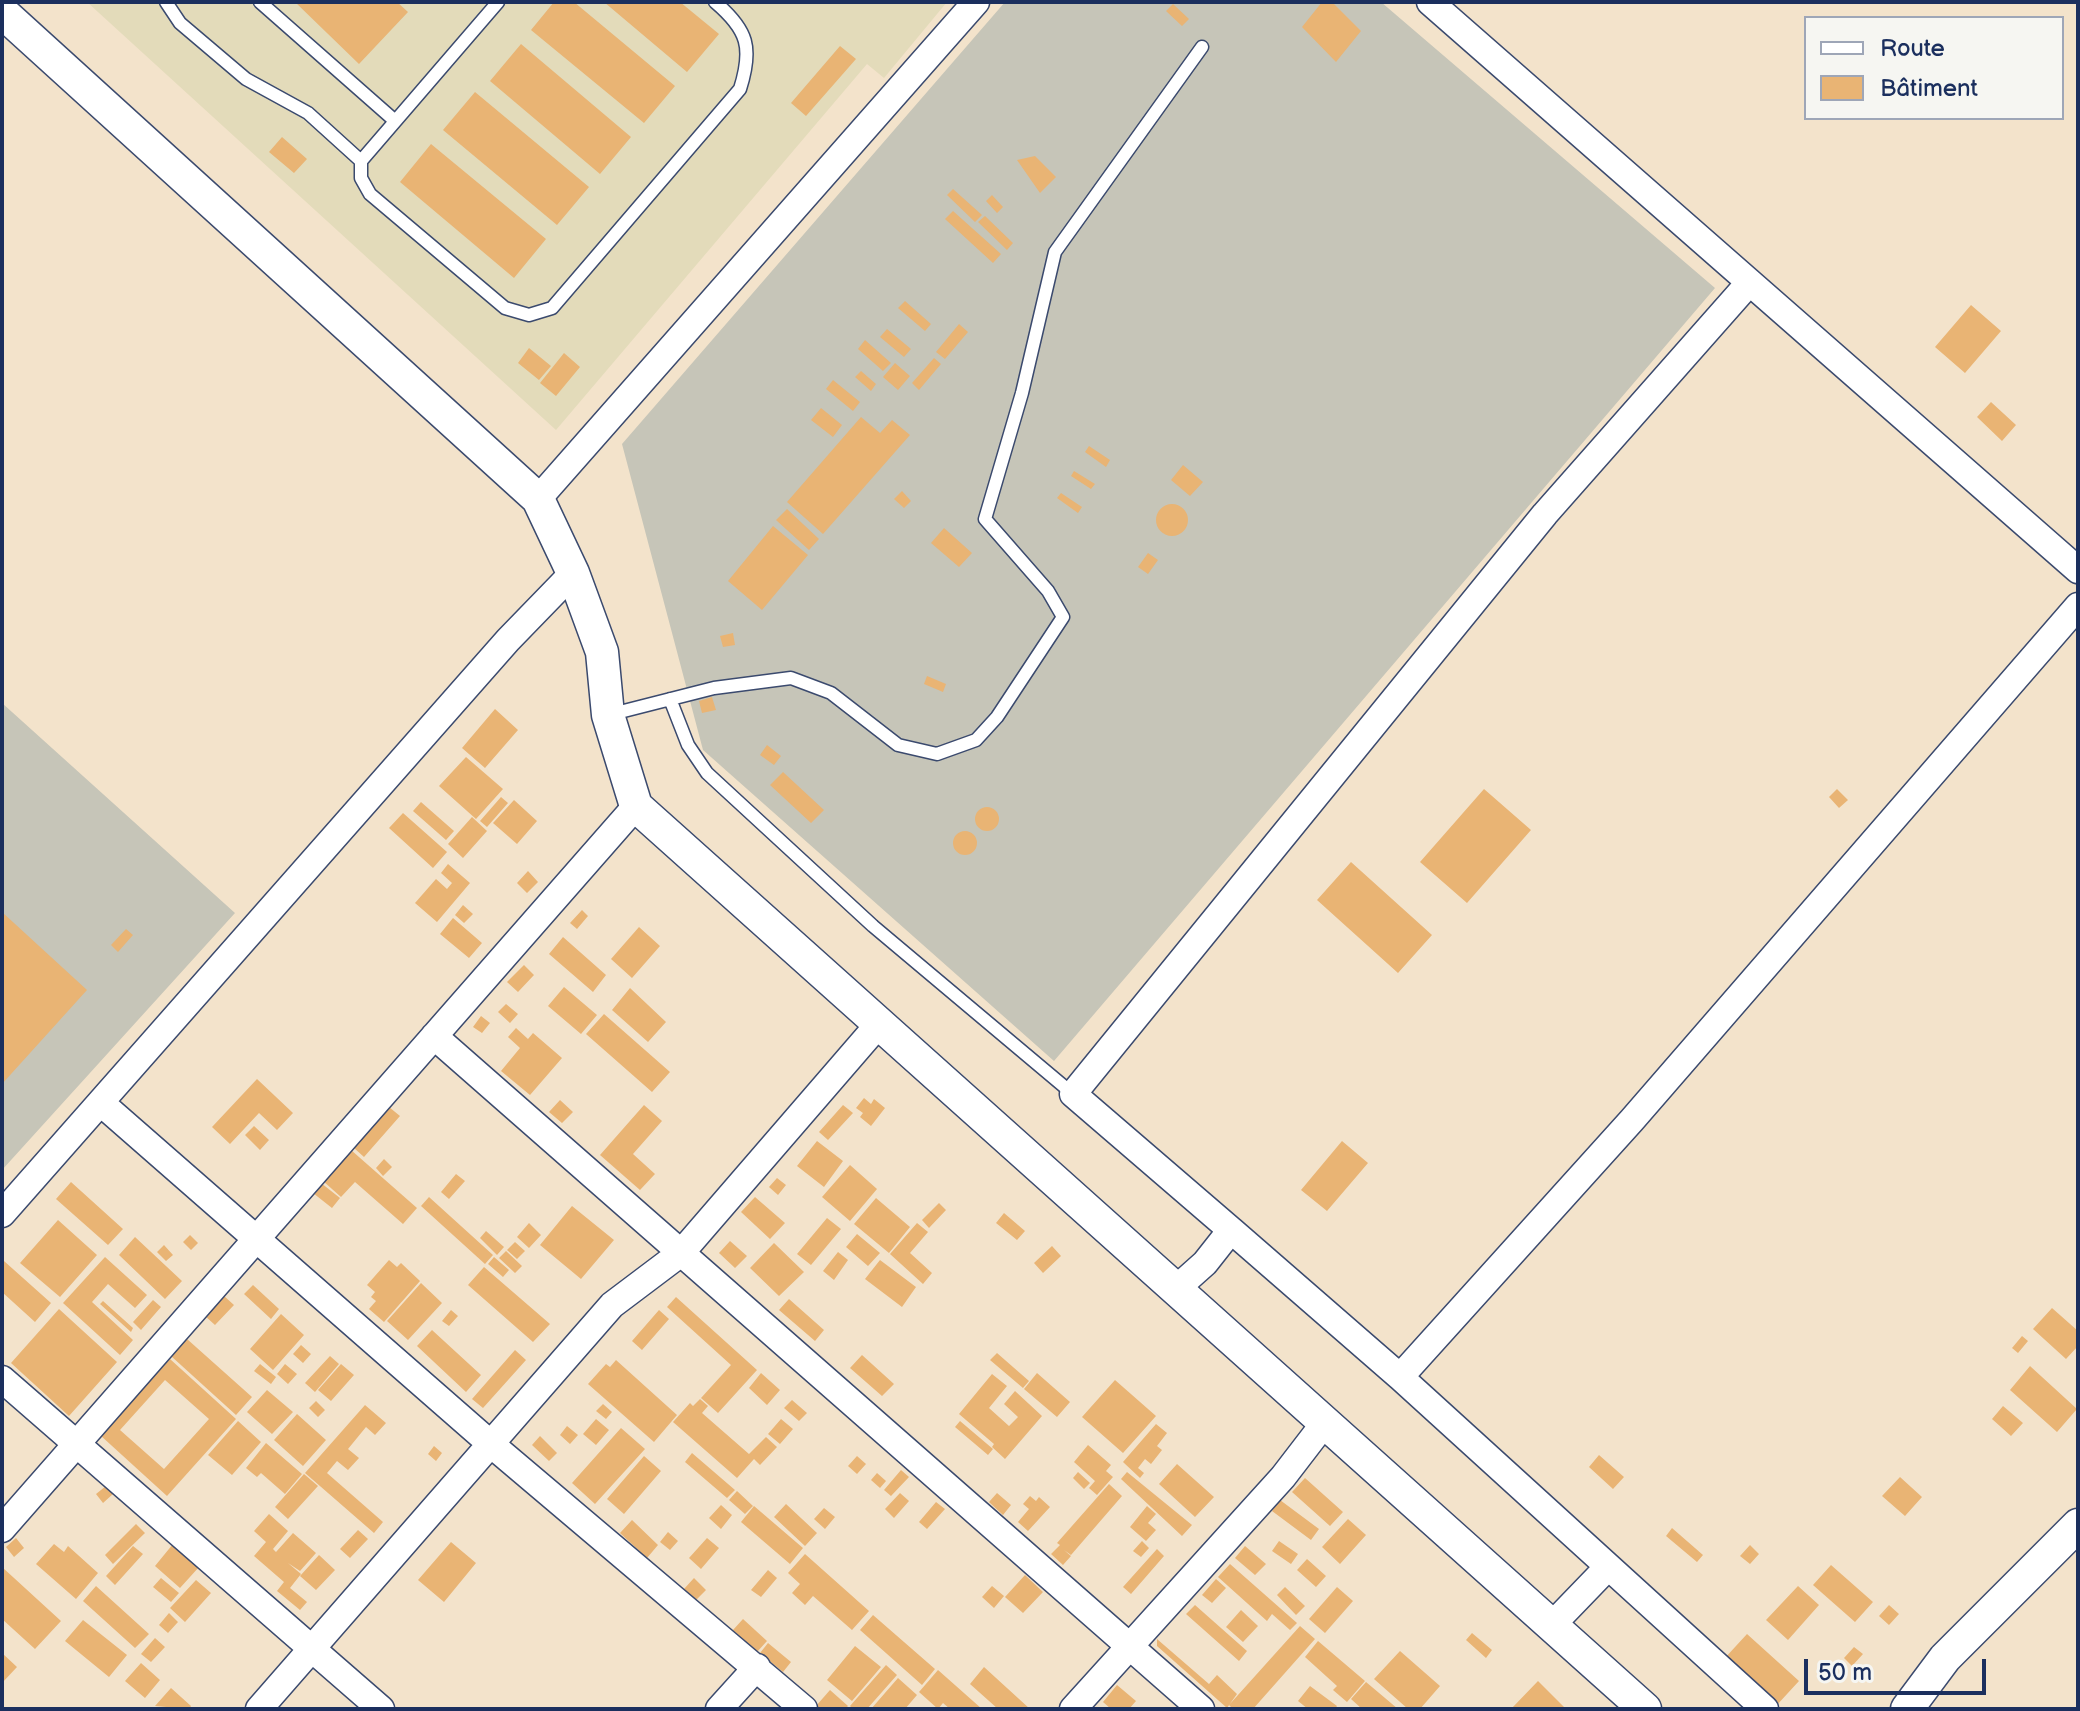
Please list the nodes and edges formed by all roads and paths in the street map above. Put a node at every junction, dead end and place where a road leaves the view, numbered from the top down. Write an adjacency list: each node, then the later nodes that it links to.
1 (166, 2): 10 (lane)
2 (260, 2): 9 (lane)
3 (498, 2): 9 (lane)
4 (715, 2): 10 (lane)
5 (976, 2): 12 (street)
6 (1430, 2): 11 (street)
7 (2, 12): 12 (street)
8 (1202, 47): 16 (lane)
9 (394, 120): 10 (lane)
10 (361, 161)
11 (1749, 283): 13 (street); 21 (street)
12 (538, 499): 14 (street)
13 (2078, 570)
14 (573, 573): 17 (street); 22 (street)
15 (2078, 606): 28 (street)
16 (670, 699): 17 (lane); 21 (lane)
17 (619, 713): 18 (street)
18 (636, 806): 19 (street); 20 (street)
19 (878, 1025): 26 (street); 27 (street)
20 (434, 1036): 25 (street); 26 (street)
21 (1073, 1094): 24 (street)
22 (101, 1103): 23 (street); 25 (street)
23 (2, 1214)
24 (1227, 1235): 27 (street); 28 (street)
25 (256, 1239): 31 (street); 32 (street)
26 (681, 1253): 32 (street); 38 (street)
27 (1177, 1288): 30 (street)
28 (1400, 1377): 35 (street)
29 (2, 1379): 31 (street)
30 (1326, 1421): 36 (street); 38 (street)
31 (76, 1444): 34 (street); 37 (street)
32 (492, 1445): 37 (street); 39 (street)
33 (2078, 1525): 48 (street)
34 (2, 1529)
35 (1601, 1572): 36 (street); 47 (street)
36 (1552, 1625): 46 (street)
37 (310, 1646): 40 (street); 41 (street)
38 (1129, 1646): 44 (street); 45 (street)
39 (757, 1667): 42 (street); 43 (street)
40 (259, 1709)
41 (381, 1709)
42 (719, 1709)
43 (804, 1709)
44 (1073, 1709)
45 (1201, 1709)
46 (1645, 1709)
47 (1765, 1709)
48 (1907, 1709)

